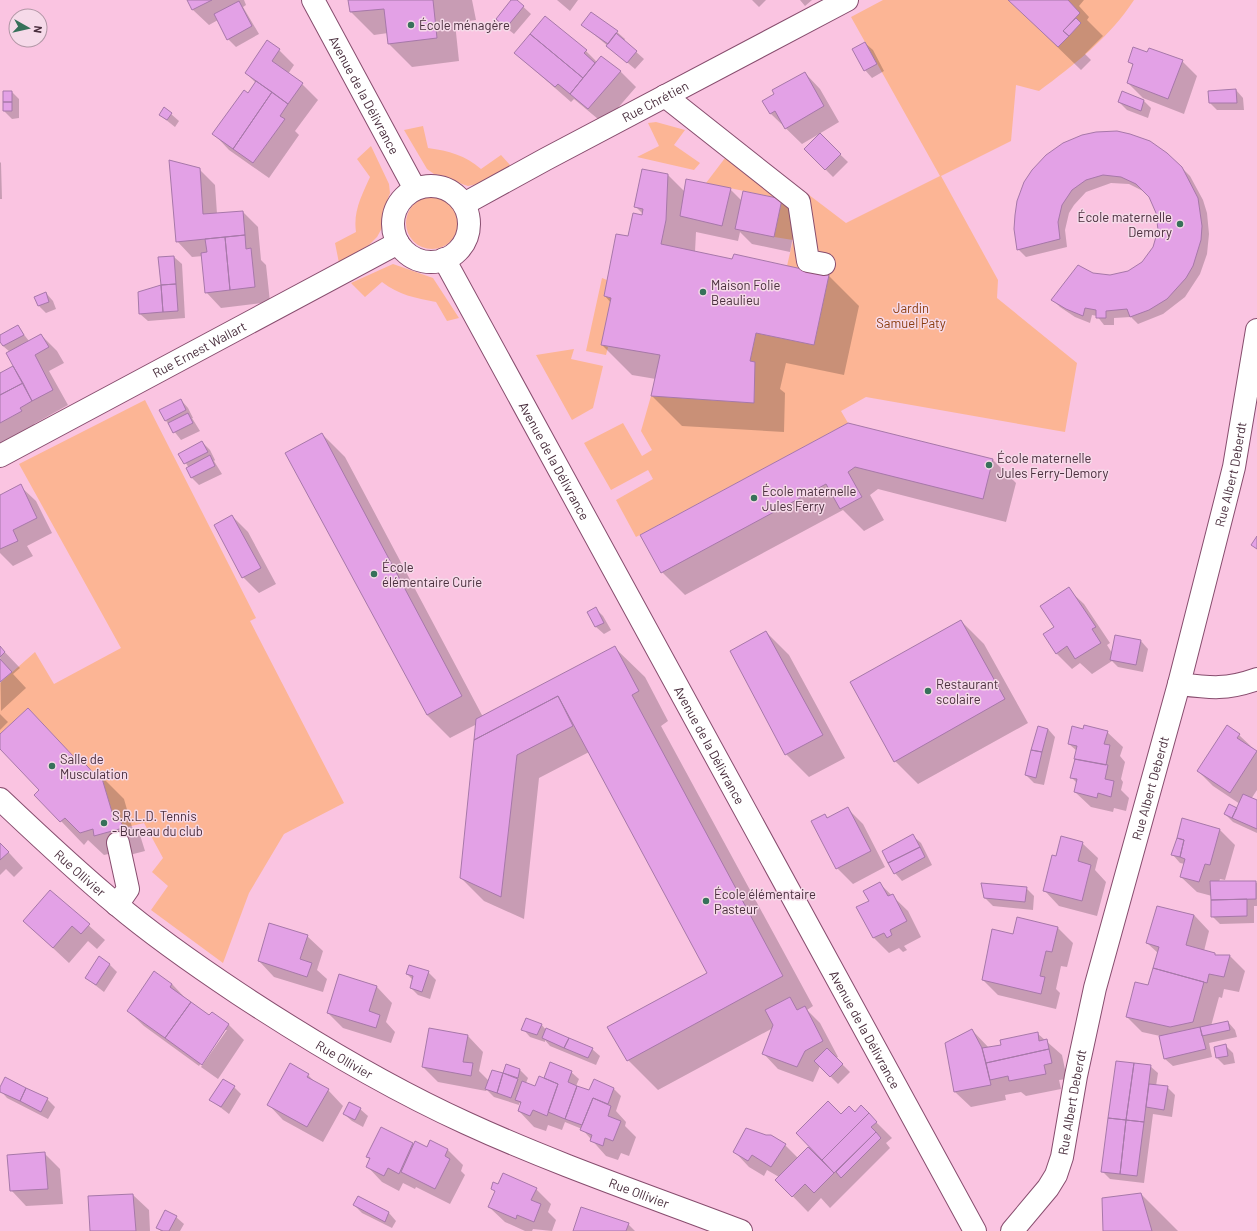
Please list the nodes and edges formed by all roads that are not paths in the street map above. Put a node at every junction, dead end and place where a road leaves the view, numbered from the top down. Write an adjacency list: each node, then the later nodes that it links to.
1 (313, 0): 4 (street, Avenue de la Délivrance)
2 (847, 0): 3 (street, Rue Chrétien)
3 (665, 96): 5 (street, Rue Chrétien); 8 (street)
4 (415, 189): 5 (street); 6 (street)
5 (464, 204): 7 (street)
6 (398, 243): 7 (street); 10 (street, Rue Ernest Wallart)
7 (444, 259): 17 (street, Avenue de la Délivrance)
8 (824, 264)
9 (1257, 330): 12 (street, Rue Albert Deberdt)
10 (0, 456)
11 (1257, 679): 12 (street)
12 (1179, 684): 18 (street, Rue Albert Deberdt)
13 (0, 799): 15 (street, Rue Ollivier)
14 (118, 843): 15 (street)
15 (117, 905): 16 (street, Rue Ollivier)
16 (741, 1231)
17 (975, 1231)
18 (1012, 1231)

